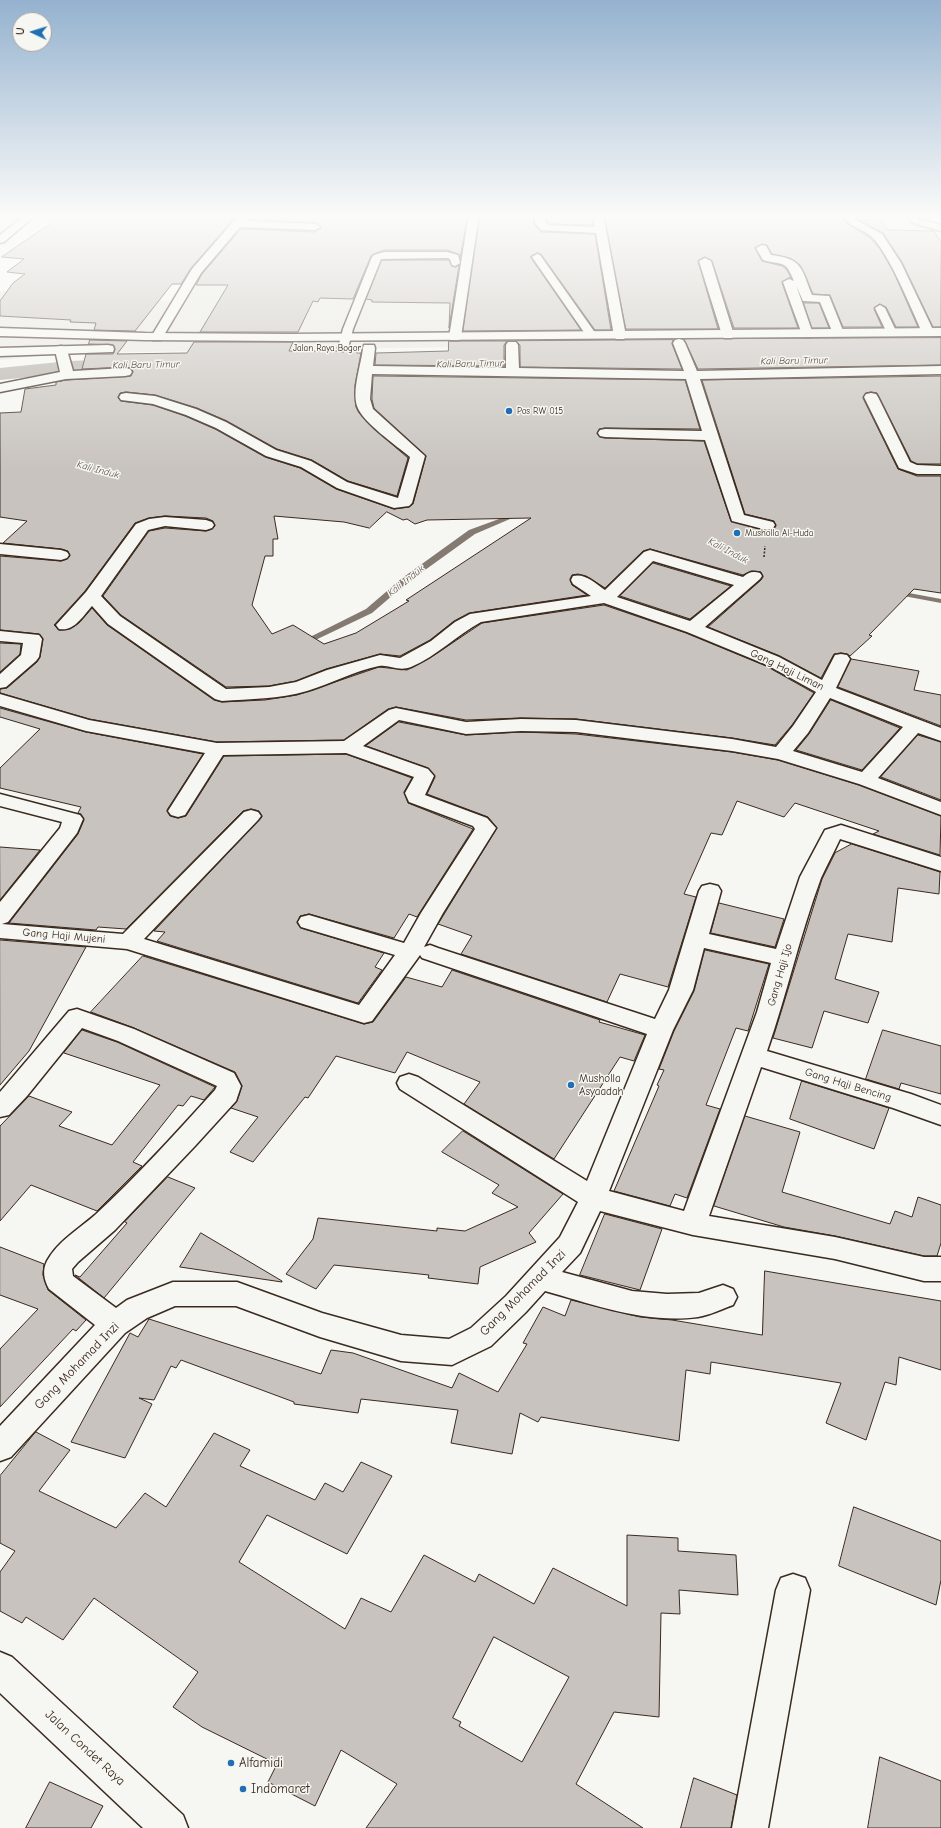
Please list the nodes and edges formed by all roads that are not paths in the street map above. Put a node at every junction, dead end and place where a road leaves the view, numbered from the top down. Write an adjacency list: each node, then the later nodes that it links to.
1 (179, 299): 20 (main road)
2 (361, 299): 23 (lane)
3 (462, 299): 21 (main road)
4 (566, 299): 18 (lane)
5 (613, 299): 19 (main road)
6 (717, 299): 17 (main road)
7 (793, 299): 16 (main road)
8 (824, 299): 14 (main road)
9 (912, 299): 12 (main road)
10 (880, 308): 15 (lane)
11 (0, 332): 20 (main road, Jalan Raya Bogor)
12 (928, 332): 13 (main road, Jalan Raya Bogor); 15 (main road, Jalan Raya Bogor)
13 (941, 332)
14 (838, 333): 15 (main road, Jalan Raya Bogor); 16 (main road, Jalan Raya Bogor)
15 (892, 333)
16 (806, 334): 17 (main road, Jalan Raya Bogor)
17 (728, 335): 19 (main road, Jalan Raya Bogor)
18 (592, 336): 19 (main road, Jalan Raya Bogor); 21 (main road, Jalan Raya Bogor)
19 (620, 336)
20 (157, 337): 23 (main road, Jalan Raya Bogor)
21 (454, 337): 23 (main road, Jalan Raya Bogor)
22 (941, 341): 24 (main road, Jalan Raya Bogor)
23 (344, 343): 27 (main road, Jalan Raya Bogor); 29 (main road, Jalan Raya Bogor)
24 (679, 343): 25 (main road, Jalan Raya Bogor); 32 (main road)
25 (512, 345): 29 (main road, Jalan Raya Bogor); 31 (main road)
26 (123, 349): 30 (main road)
27 (138, 349)
28 (0, 352): 30 (main road)
29 (368, 361): 31 (main road); 36 (main road)
30 (64, 365): 34 (main road); 35 (main road)
31 (513, 366): 32 (main road)
32 (689, 366): 33 (main road); 39 (main road)
33 (941, 370)
34 (125, 372)
35 (0, 388)
36 (126, 397)
37 (871, 397): 40 (main road)
38 (605, 433): 39 (main road)
39 (711, 436): 42 (main road)
40 (941, 470)
41 (206, 525): 46 (main road)
42 (767, 525)
43 (0, 550): 44 (main road)
44 (61, 555)
45 (579, 580): 47 (main road, Gang Haji Liman)
46 (92, 596): 47 (main road); 48 (main road)
47 (606, 598): 49 (main road, Gang Haji Liman); 49 (main road)
48 (65, 625)
49 (693, 628): 53 (main road, Gang Haji Liman)
50 (0, 636): 52 (main road)
51 (841, 659): 53 (main road)
52 (0, 683)
53 (826, 690): 55 (main road, Gang Haji Liman); 59 (main road)
54 (0, 700): 58 (main road)
55 (915, 724): 56 (main road, Gang Haji Liman); 60 (main road)
56 (941, 735)
57 (348, 747): 58 (main road); 59 (main road); 72 (main road)
58 (217, 749): 63 (main road)
59 (781, 754): 60 (main road)
60 (866, 780): 62 (main road)
61 (0, 800): 67 (main road)
62 (941, 809)
63 (178, 812)
64 (251, 816): 71 (main road)
65 (941, 864): 73 (main road, Gang Haji Ijo)
66 (710, 892): 70 (main road, Gang Mohamad Inzi)
67 (0, 917)
68 (309, 922): 72 (main road)
69 (0, 931): 71 (main road, Gang Haji Mujeni)
70 (696, 939): 73 (main road); 74 (main road, Gang Mohamad Inzi)
71 (128, 942): 72 (main road, Gang Haji Mujeni)
72 (420, 953): 74 (main road)
73 (784, 958): 75 (main road, Gang Haji Ijo)
74 (661, 1030): 79 (main road, Gang Mohamad Inzi)
75 (754, 1056): 78 (main road, Gang Haji Bencing); 80 (main road, Gang Haji Ijo)
76 (409, 1083): 79 (main road)
77 (0, 1108): 84 (main road)
78 (941, 1115)
79 (593, 1198): 80 (main road); 82 (main road, Gang Mohamad Inzi)
80 (693, 1224): 81 (main road)
81 (941, 1269)
82 (540, 1278): 83 (main road); 84 (main road, Gang Mohamad Inzi)
83 (723, 1296)
84 (115, 1324): 85 (main road, Gang Mohamad Inzi)
85 (0, 1447)
86 (793, 1590): 89 (main road)
87 (0, 1669): 88 (main road, Jalan Condet Raya)
88 (170, 1828)
89 (750, 1828)

